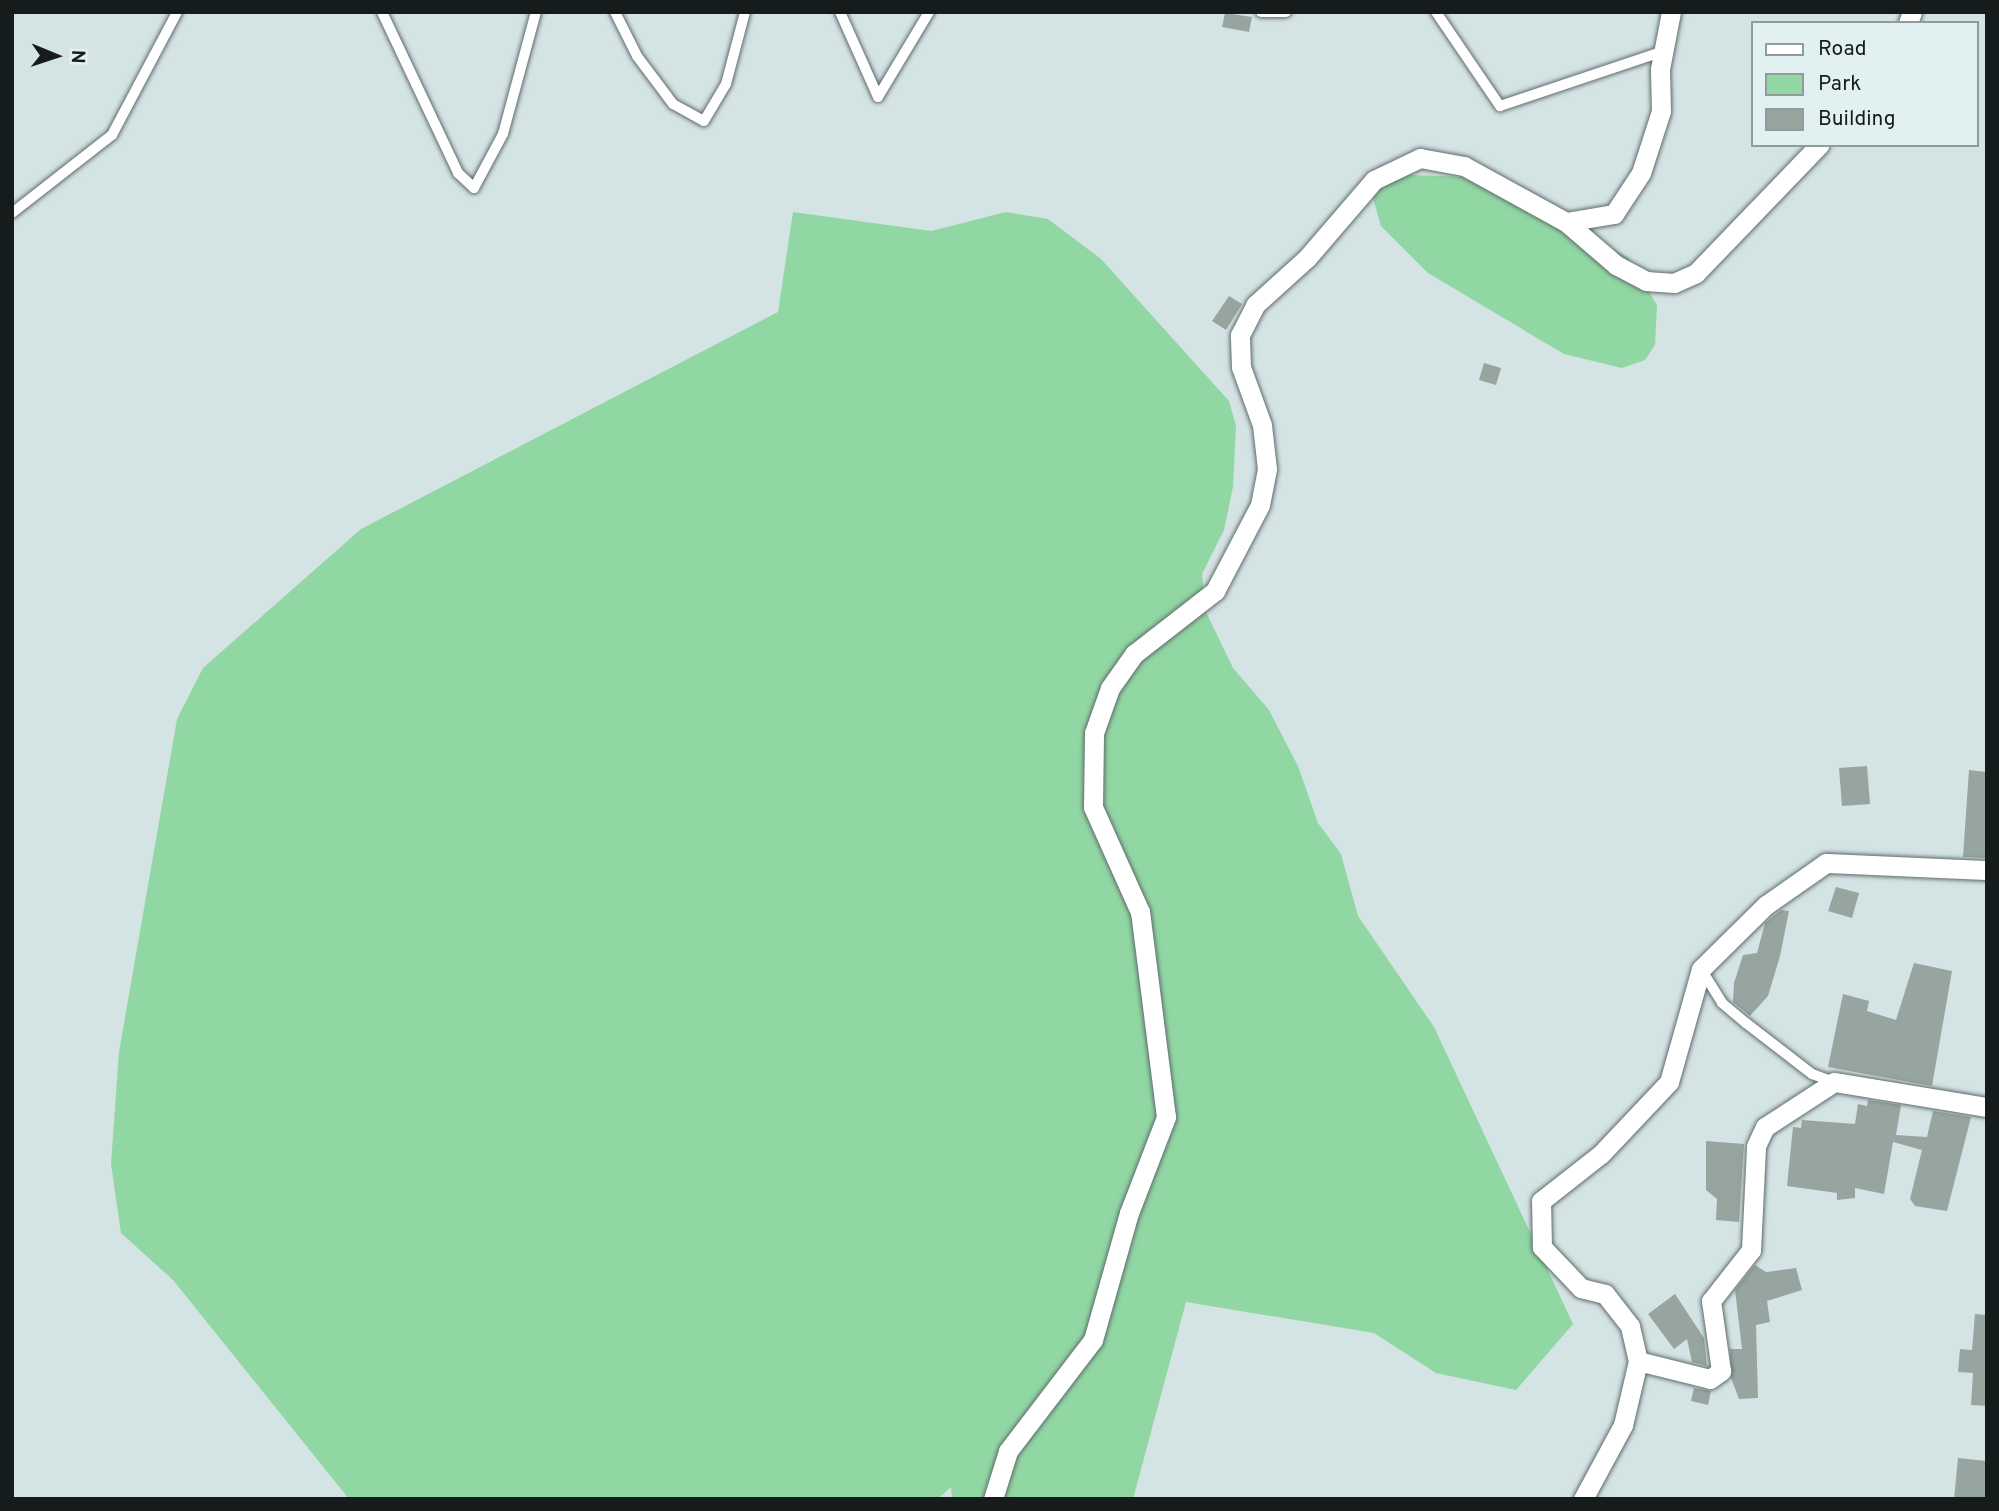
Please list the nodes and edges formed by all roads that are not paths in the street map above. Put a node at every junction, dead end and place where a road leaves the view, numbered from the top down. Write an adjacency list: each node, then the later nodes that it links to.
1 (177, 12): 14 (lane)
2 (382, 12): 3 (lane)
3 (536, 12)
4 (615, 12): 5 (lane)
5 (745, 12)
6 (841, 12): 7 (lane)
7 (929, 12)
8 (1261, 12): 9 (lane)
9 (1286, 12)
10 (1436, 12): 12 (lane)
11 (1671, 12): 12 (street)
12 (1664, 51): 15 (street)
13 (1817, 147): 15 (street)
14 (12, 213)
15 (1566, 222): 21 (street)
16 (1987, 870): 17 (street)
17 (1701, 969): 18 (lane); 20 (street)
18 (1834, 1082): 19 (street); 20 (street)
19 (1987, 1107)
20 (1638, 1361): 22 (street)
21 (993, 1499)
22 (1583, 1499)

